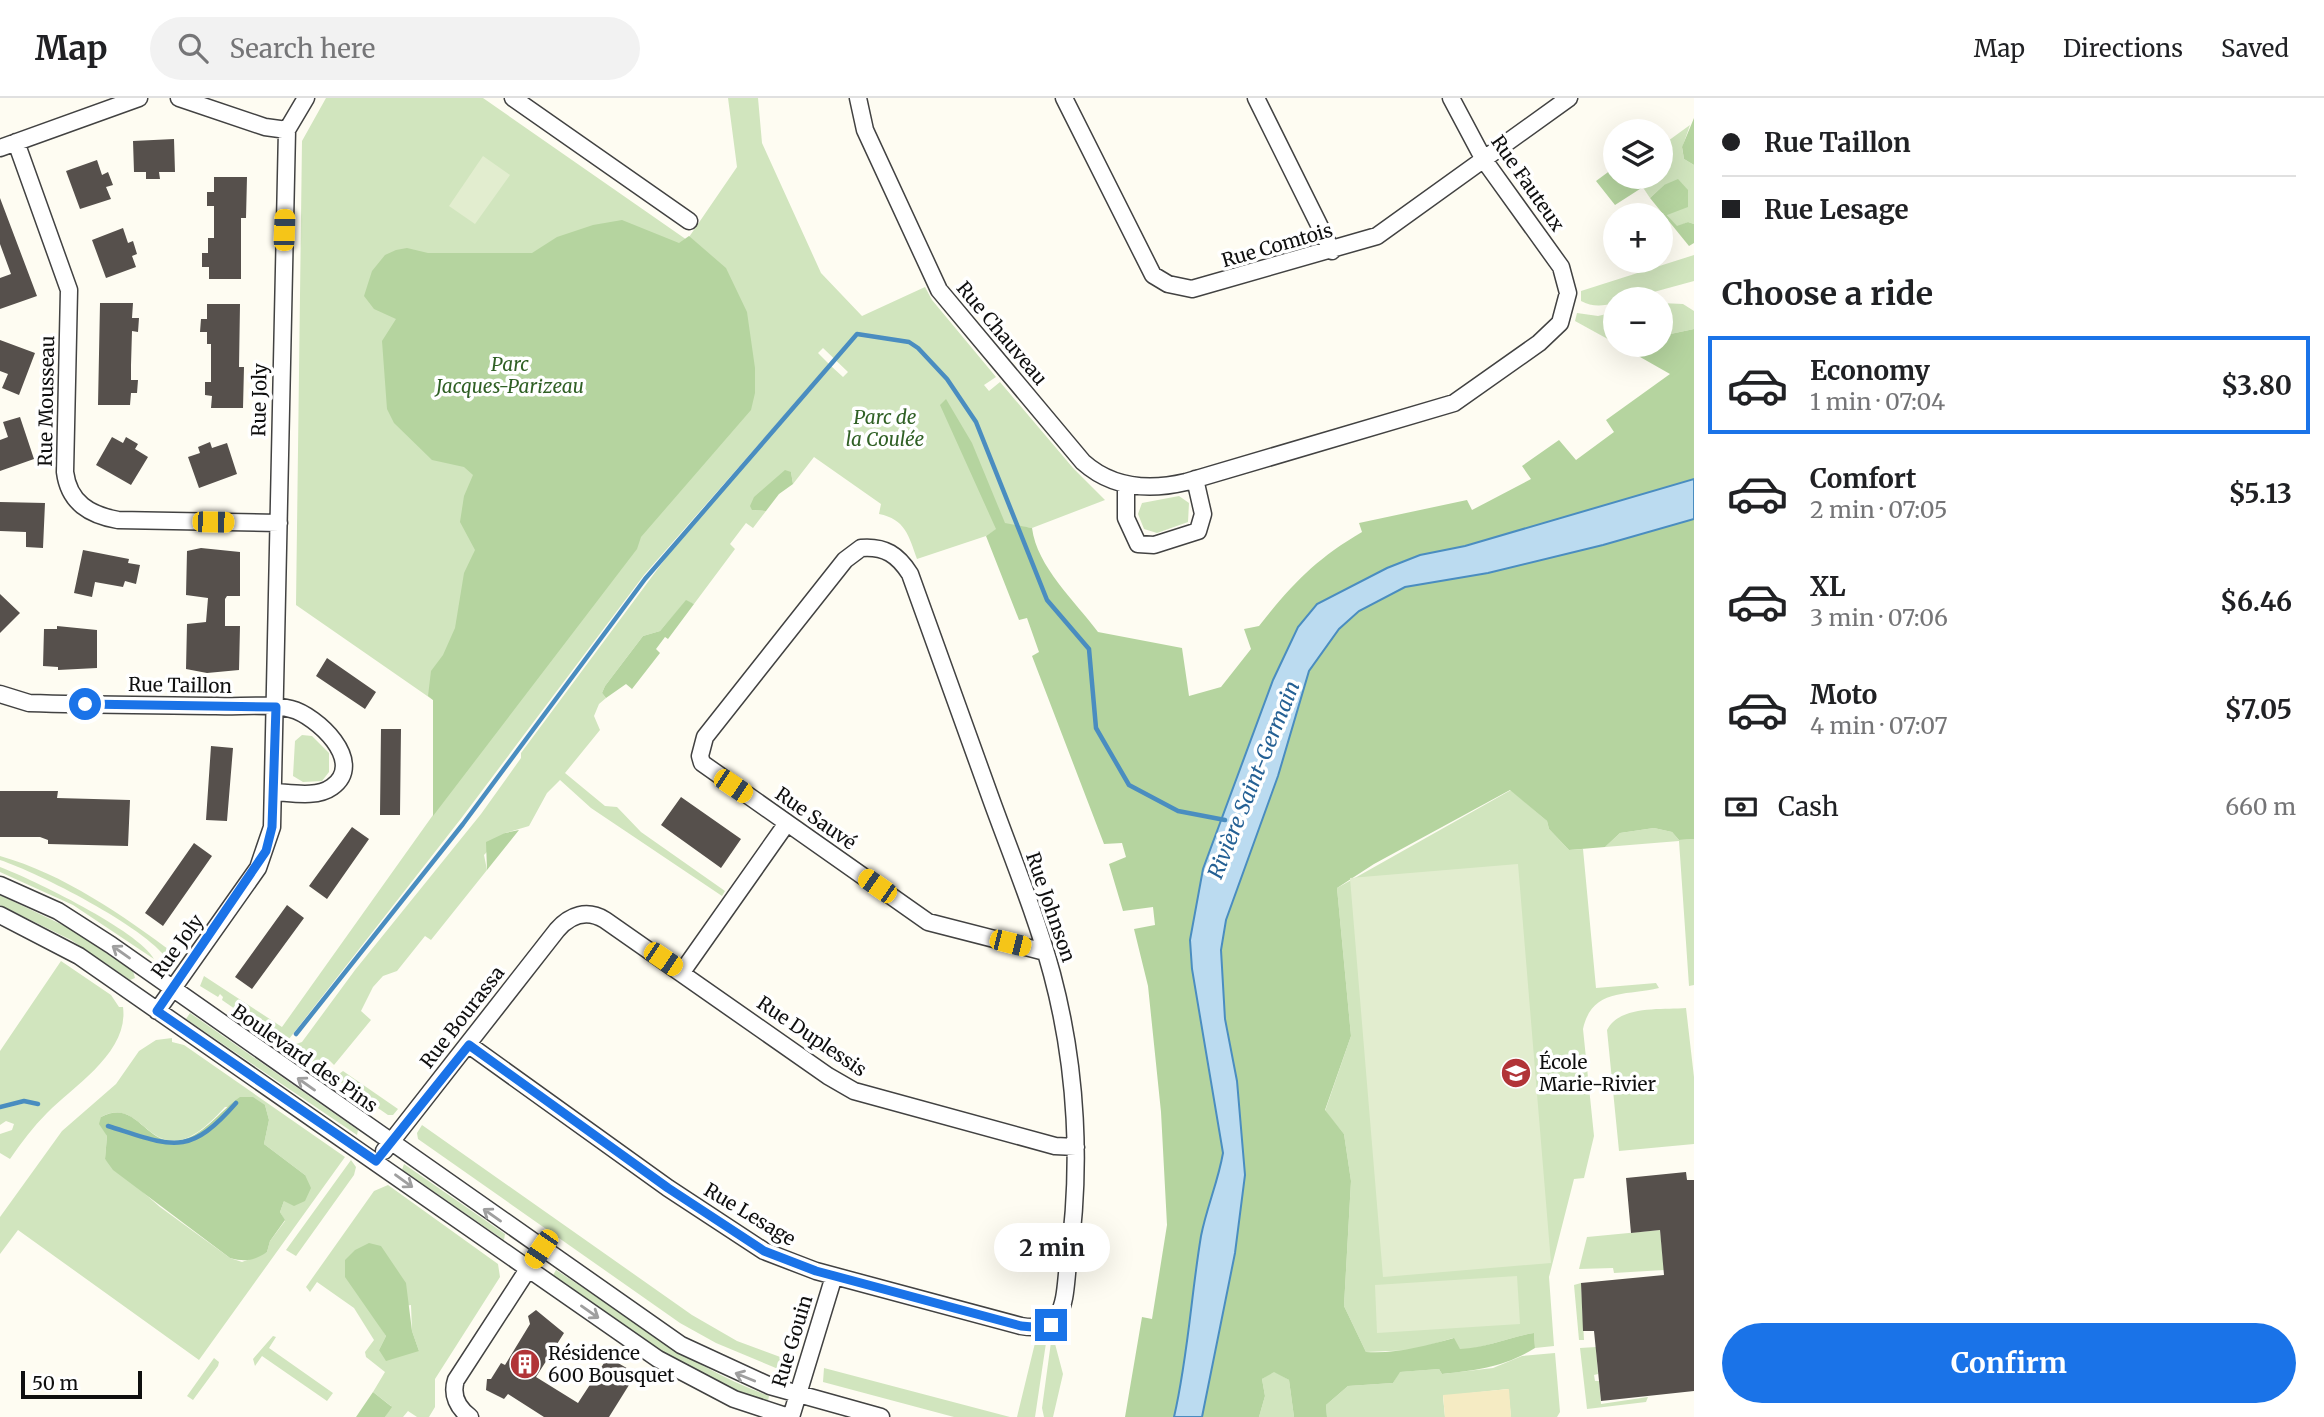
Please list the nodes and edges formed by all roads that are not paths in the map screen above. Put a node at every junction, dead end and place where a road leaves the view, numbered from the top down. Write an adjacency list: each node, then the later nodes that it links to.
1 (139, 98): 11 (street)
2 (179, 98): 10 (street)
3 (306, 98): 10 (street, Rue Joly)
4 (513, 98): 13 (street)
5 (858, 98): 17 (street, Rue Chauveau)
6 (1064, 98): 14 (street, Rue Comtois)
7 (1256, 98): 14 (street)
8 (1451, 98): 12 (street, Rue Fauteux)
9 (1569, 98): 12 (street, Rue Comtois)
10 (288, 130): 18 (street, Rue Joly)
11 (8, 145): 18 (street, Rue Mousseau)
12 (1484, 160): 14 (street, Rue Comtois); 15 (street, Rue Fauteux)
13 (689, 220)
14 (1332, 251)
15 (1568, 293): 16 (street, Rue Chauveau)
16 (1195, 479): 17 (street, Rue Chauveau); 17 (street)
17 (1126, 485)
18 (279, 523): 21 (street, Rue Joly)
19 (861, 548): 23 (street, Rue Sauvé); 27 (street, Rue Johnson)
20 (0, 694): 21 (street, Rue Taillon)
21 (276, 707): 22 (street, Rue Joly); 22 (street)
22 (274, 792): 29 (street, Rue Joly)
23 (787, 823): 27 (street, Rue Sauvé); 28 (street)
24 (0, 885): 29 (street, Boulevard des Pins, one-way to 24)
25 (591, 914): 28 (street, Rue Duplessis); 31 (street, Rue Bourassa)
26 (0, 915): 30 (street)
27 (1045, 952): 33 (street, Rue Johnson)
28 (682, 972): 33 (street, Rue Duplessis)
29 (172, 989): 30 (street, Rue Joly); 32 (street, Boulevard des Pins, one-way to 29)
30 (157, 1011): 34 (street)
31 (469, 1045): 32 (street, Rue Bourassa); 37 (street, Rue Lesage)
32 (391, 1143): 34 (street, Rue Bourassa); 35 (street, Boulevard des Pins, one-way to 32)
33 (1076, 1147): 38 (street, Rue Johnson)
34 (376, 1161): 36 (street, one-way to 36)
35 (541, 1249): 36 (street); 39 (street, Boulevard des Pins, one-way to 35)
36 (527, 1269): 40 (street); 41 (street, one-way to 41)
37 (834, 1276): 38 (street, Rue Lesage); 39 (street, Rue Gouin)
38 (1051, 1325)
39 (798, 1395): 41 (street, Rue Gouin); 42 (street, Boulevard des Pins)
40 (470, 1417)
41 (790, 1417)
42 (881, 1417)

